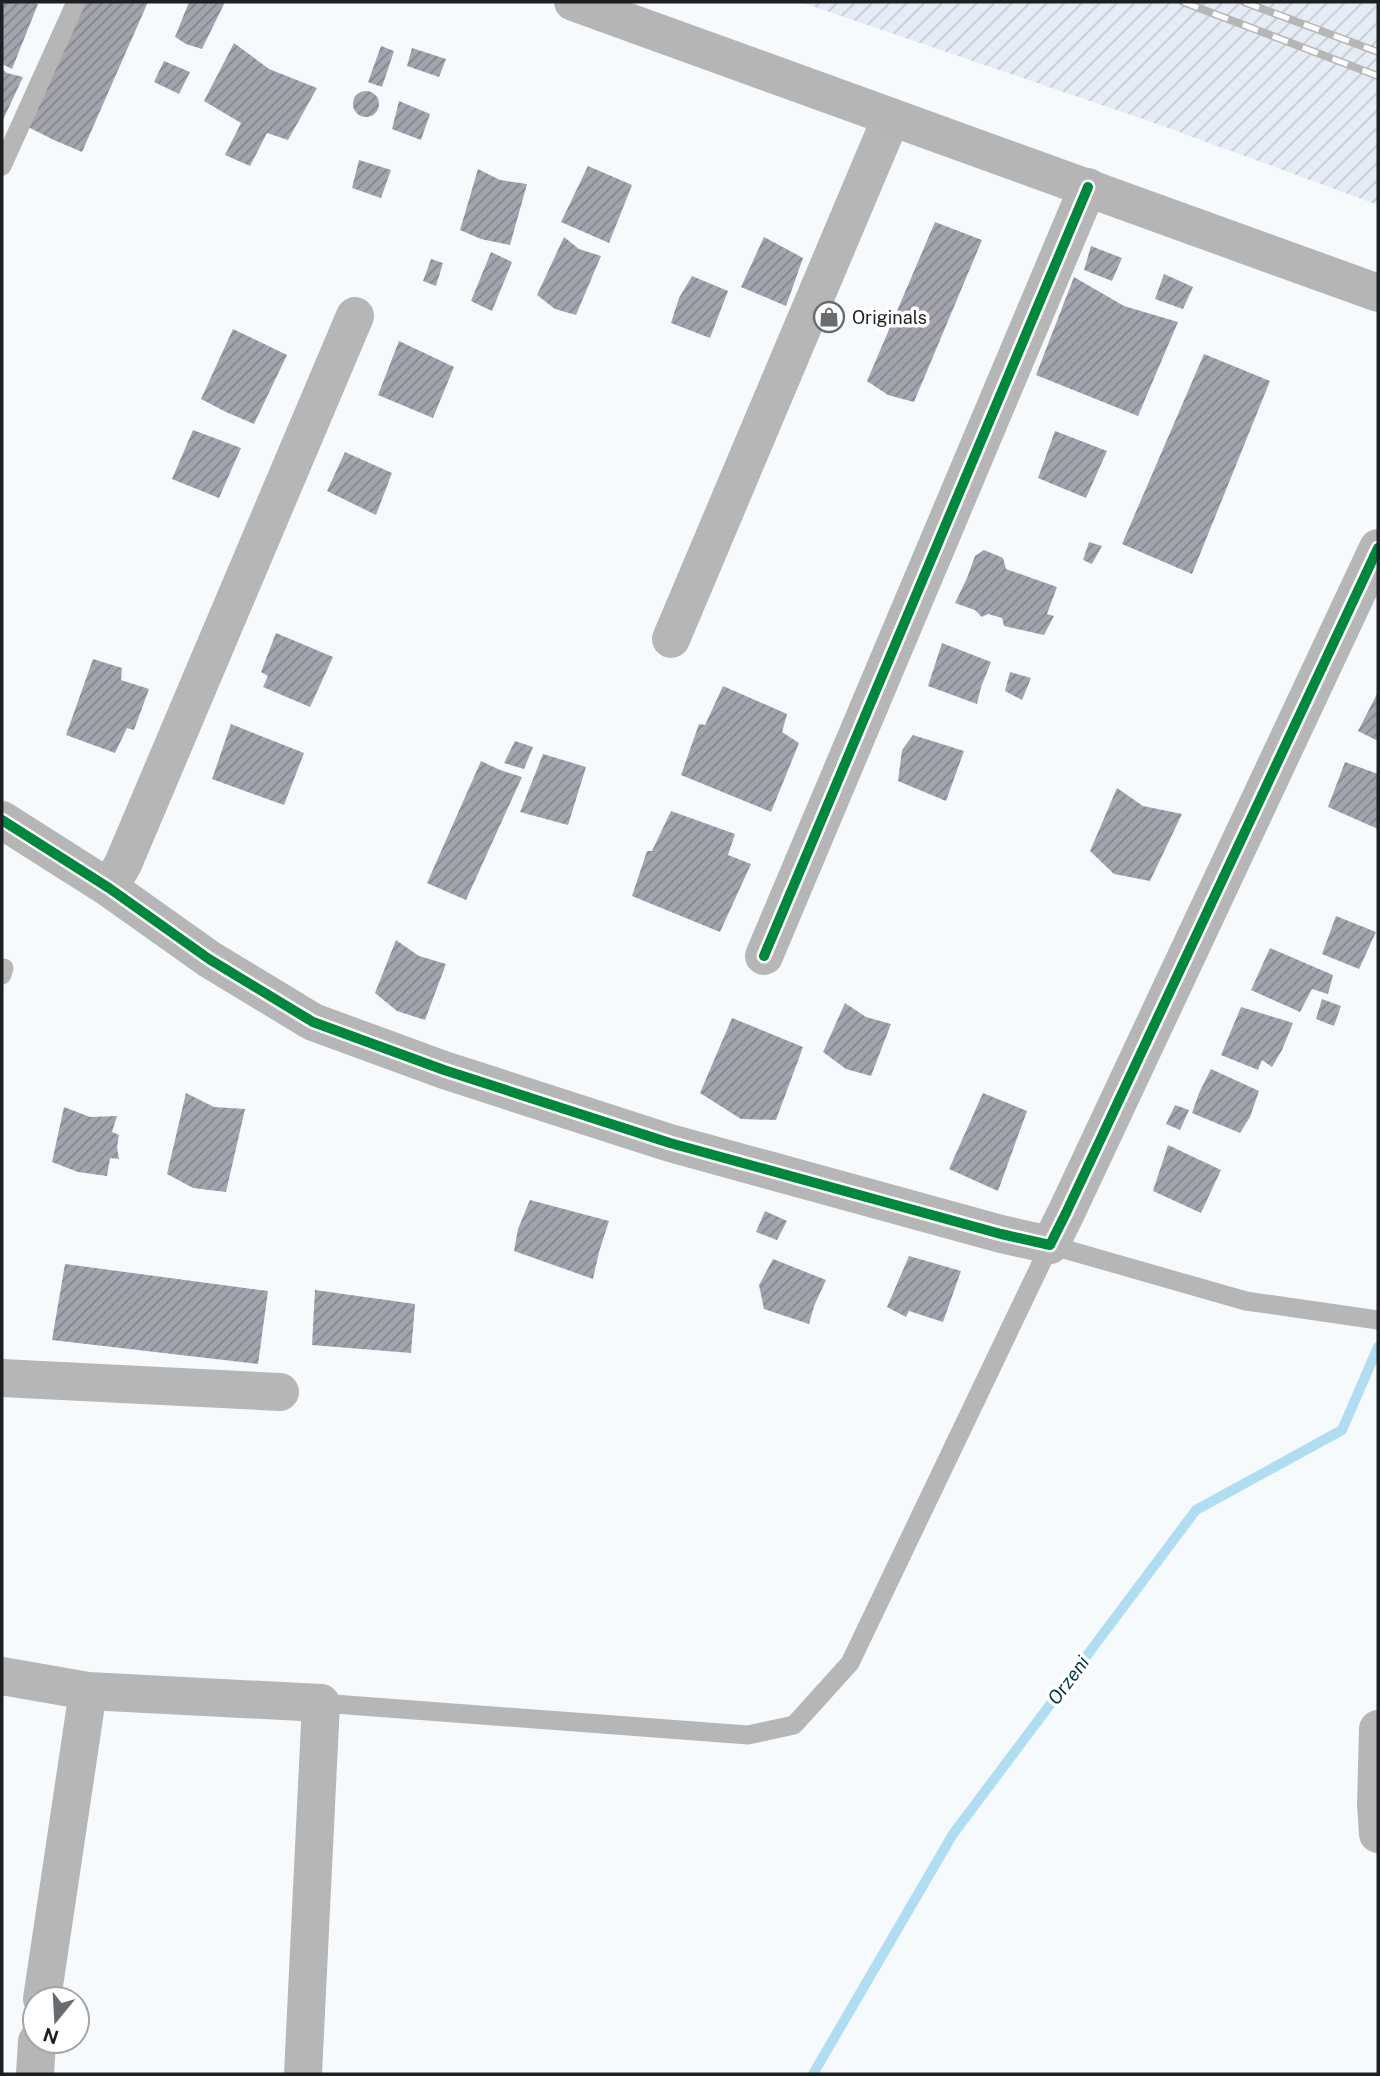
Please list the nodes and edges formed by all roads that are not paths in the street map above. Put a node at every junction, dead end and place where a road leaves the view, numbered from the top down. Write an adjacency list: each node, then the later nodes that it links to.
1 (76, 2): 4 (lane)
2 (573, 2): 3 (main road)
3 (891, 118): 5 (main road); 9 (street)
4 (2, 166)
5 (1088, 187): 6 (main road); 12 (street)
6 (1378, 293)
7 (355, 316): 11 (street)
8 (1378, 548): 15 (street)
9 (671, 639)
10 (2, 820): 11 (street)
11 (109, 888): 15 (street)
12 (764, 956)
13 (2, 968): 14 (lane)
14 (2, 975)
15 (1050, 1245): 16 (lane); 21 (lane)
16 (1369, 1318)
17 (2, 1378): 18 (street)
18 (280, 1392)
19 (2, 1676): 20 (street)
20 (88, 1691): 21 (street); 24 (street)
21 (321, 1703): 27 (street)
22 (1378, 1729): 23 (street)
23 (1378, 1834)
24 (44, 1985)
25 (36, 2055): 26 (street)
26 (35, 2074)
27 (303, 2074)

